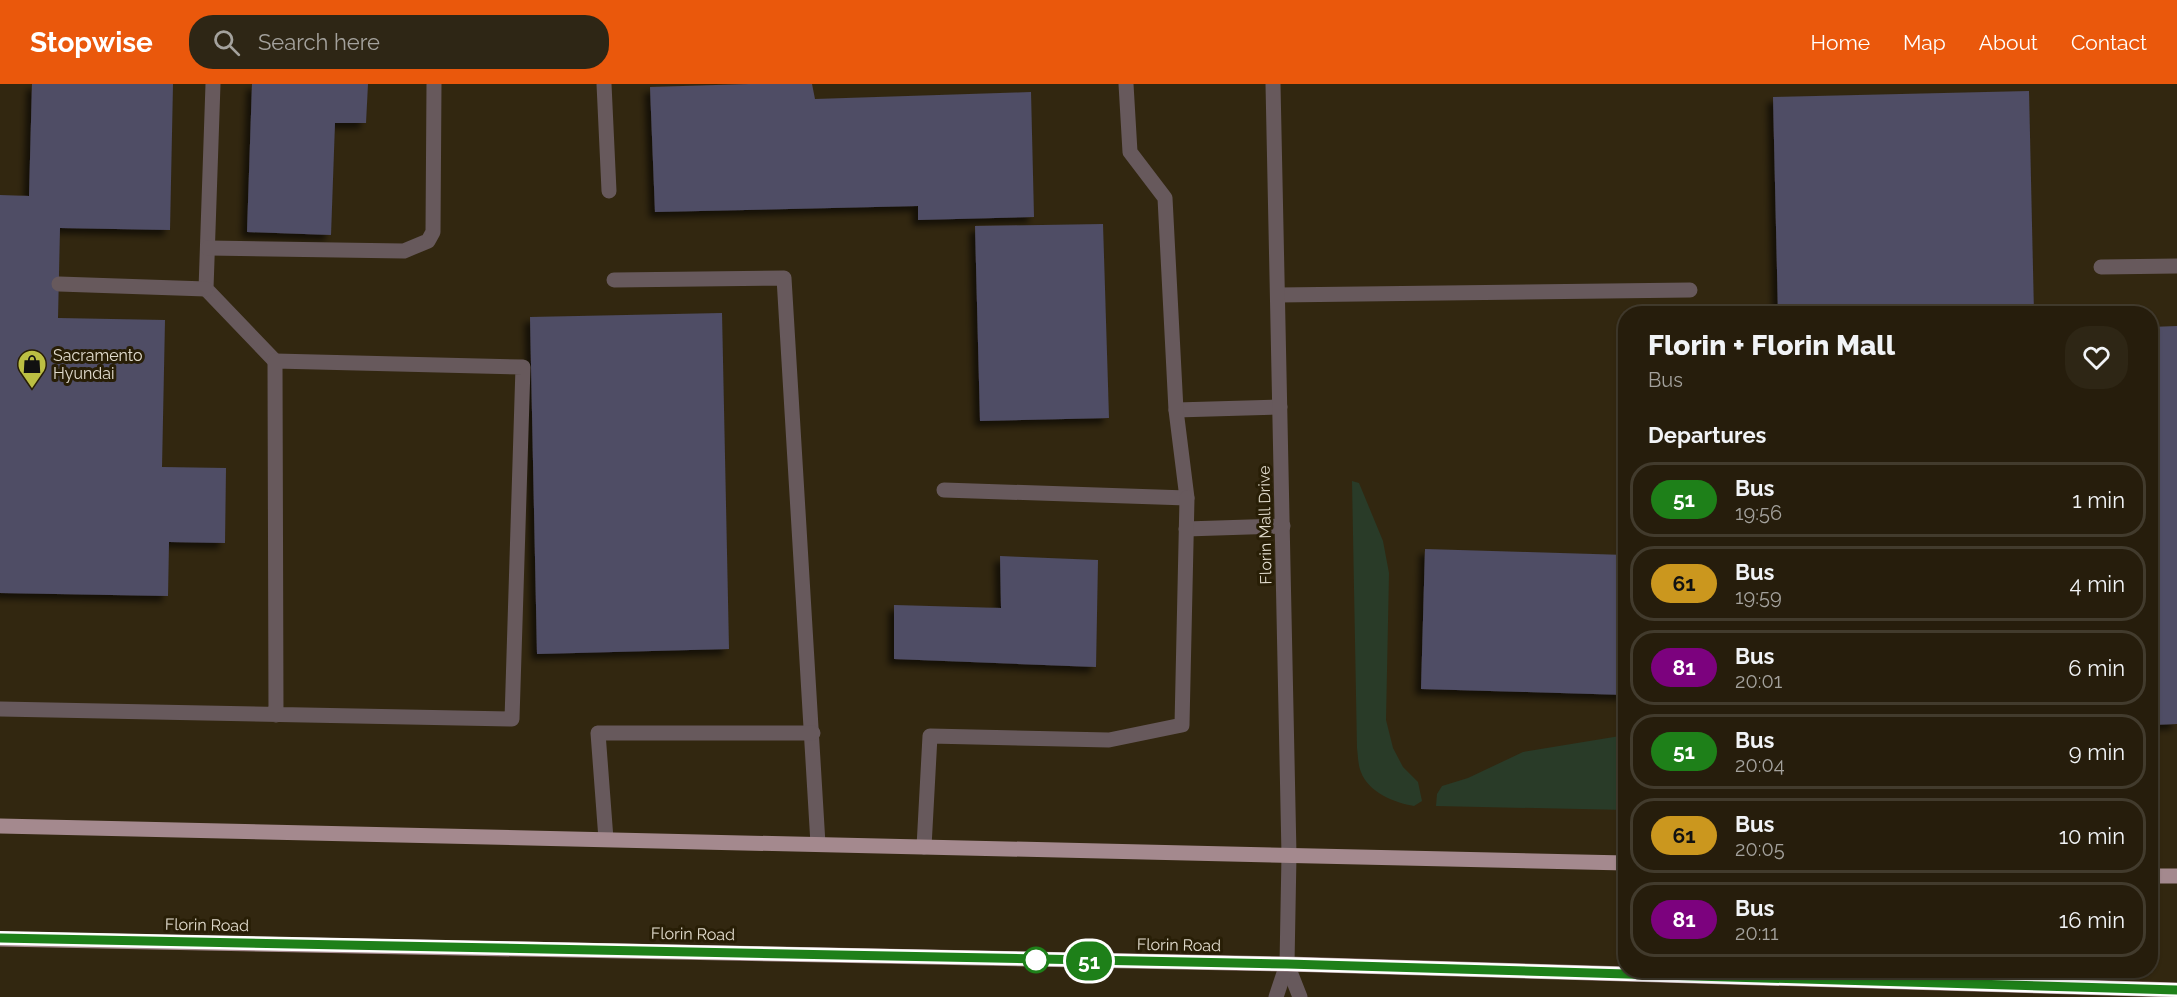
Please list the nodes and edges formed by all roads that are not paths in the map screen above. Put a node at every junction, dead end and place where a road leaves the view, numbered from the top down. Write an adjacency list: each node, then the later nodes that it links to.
1 (213, 84): 7 (street)
2 (434, 84): 7 (street)
3 (604, 84): 6 (street)
4 (1126, 84): 17 (street)
5 (1273, 84): 14 (street, Florin Mall Drive)
6 (609, 191)
7 (208, 248): 12 (street)
8 (2177, 266): 9 (street)
9 (2101, 267)
10 (614, 280): 24 (street)
11 (59, 284): 12 (street)
12 (206, 290): 15 (street)
13 (1690, 290): 14 (street)
14 (1278, 295): 16 (street, Florin Mall Drive)
15 (275, 362): 23 (street); 23 (street)
16 (1280, 407): 17 (street); 20 (street, Florin Mall Drive)
17 (1176, 410): 19 (street)
18 (944, 490): 19 (street)
19 (1187, 498): 21 (street)
20 (1283, 526): 21 (street); 29 (street, Florin Mall Drive)
21 (1186, 529): 28 (street)
22 (0, 709): 23 (street)
23 (276, 714)
24 (813, 733): 26 (street); 27 (street)
25 (0, 826): 26 (main road)
26 (606, 839): 27 (main road)
27 (818, 844): 28 (main road)
28 (924, 847): 29 (main road)
29 (1289, 855): 30 (main road); 34 (street, Florin Mall Drive)
30 (1618, 863)
31 (2158, 876): 32 (main road)
32 (2177, 876)
33 (0, 939): 34 (main road, Florin Road)
34 (1287, 964): 35 (main road, Florin Road); 38 (street); 39 (street)
35 (1618, 974)
36 (1766, 978): 37 (main road, Florin Road)
37 (2177, 990)
38 (1276, 997)
39 (1300, 997)

